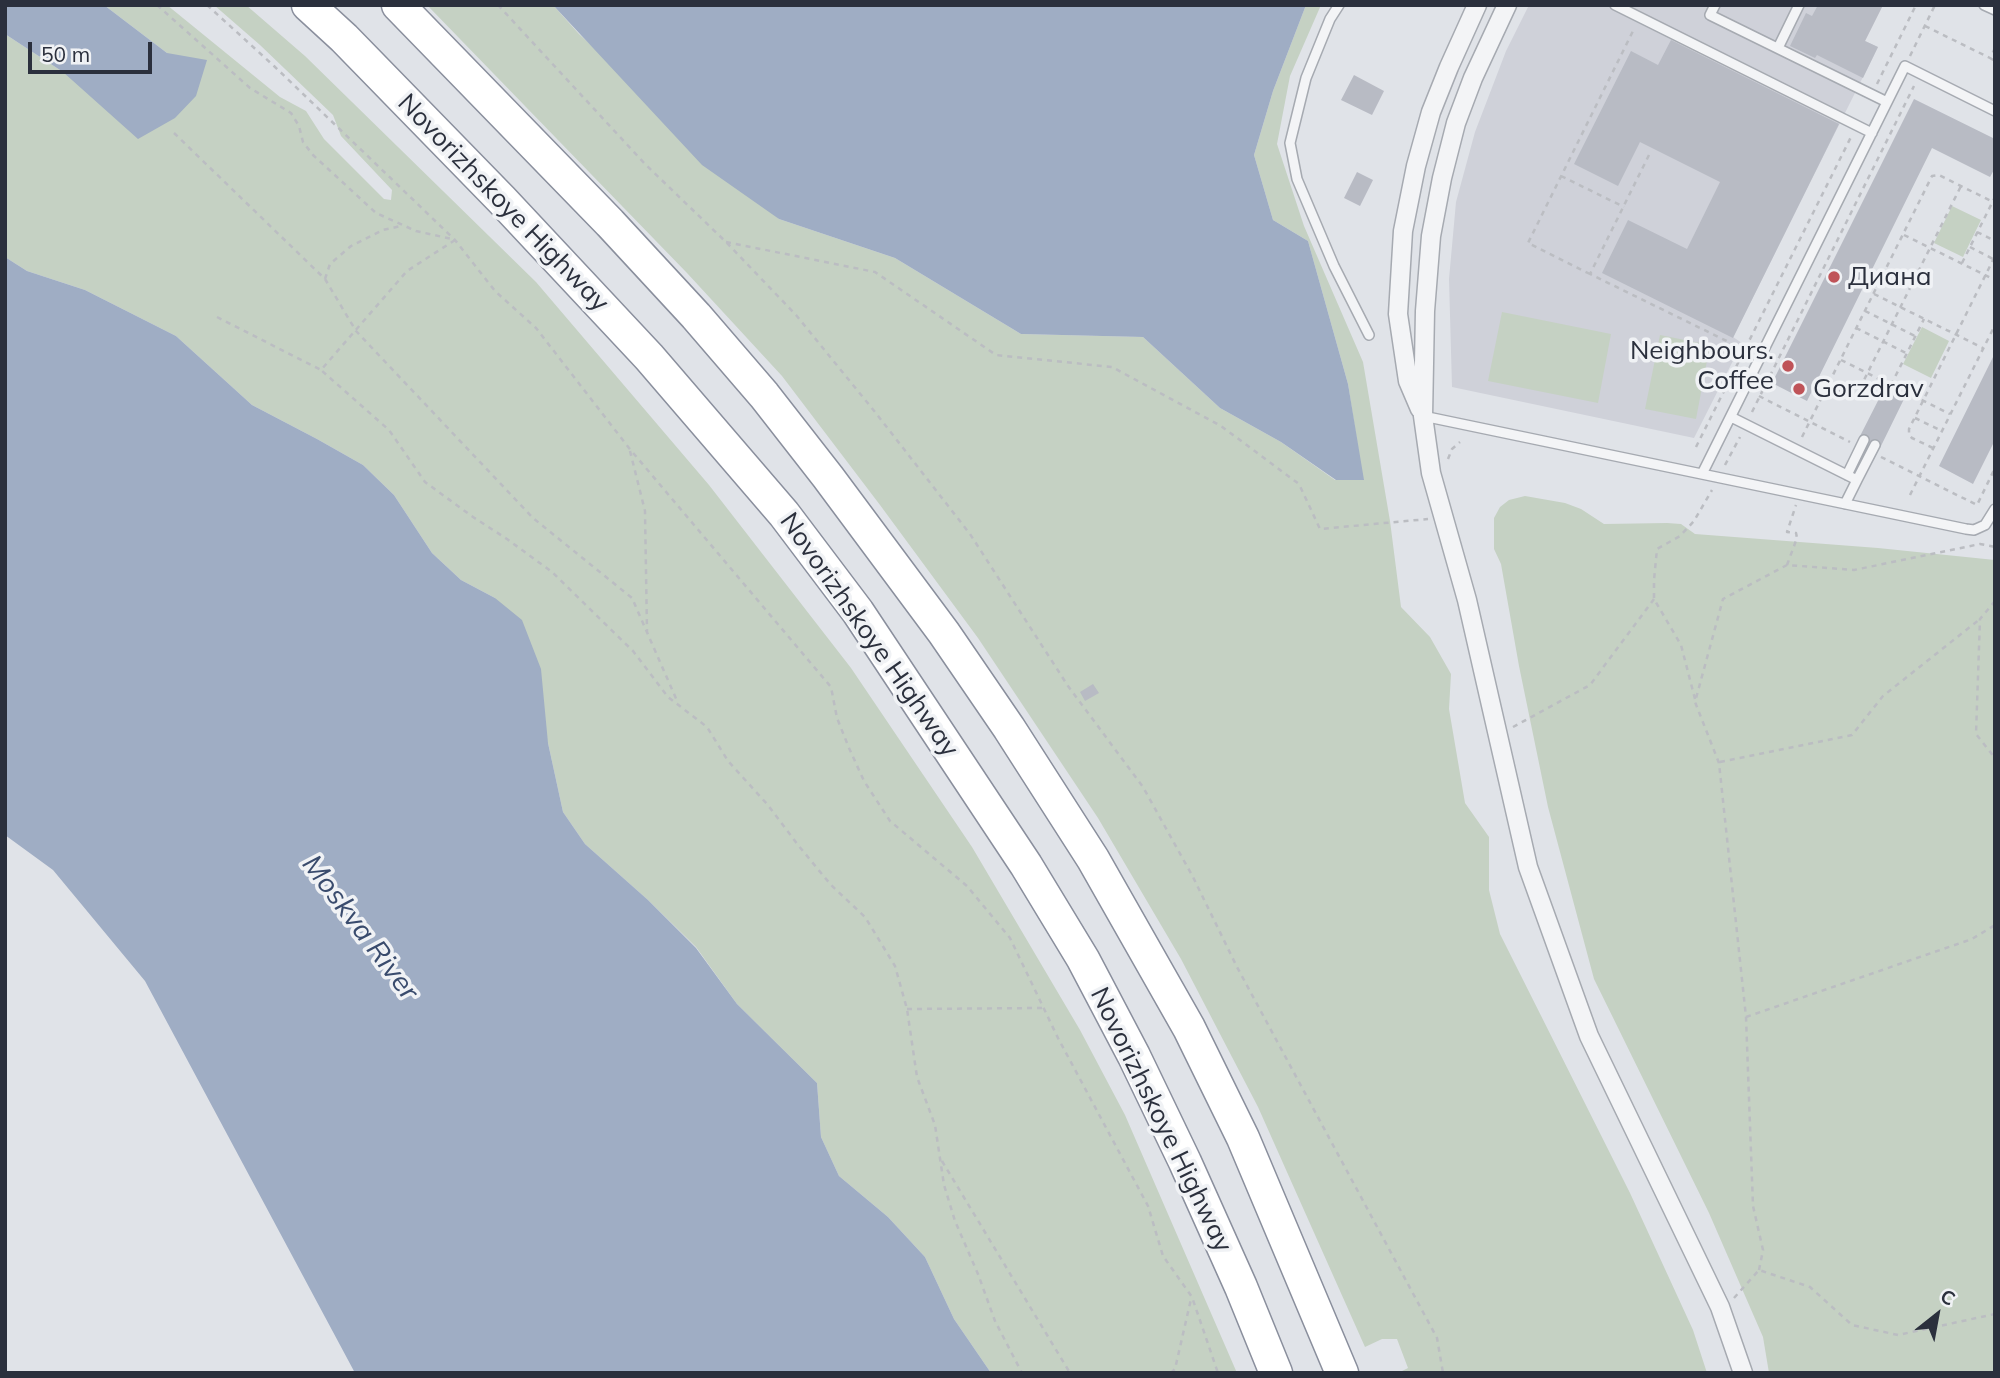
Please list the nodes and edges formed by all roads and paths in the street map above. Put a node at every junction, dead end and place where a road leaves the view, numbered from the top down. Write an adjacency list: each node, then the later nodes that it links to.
1 (157, 5): 36 (path)
2 (207, 5): 39 (path)
3 (308, 5): 121 (highway, Novorizhskoye Highway)
4 (398, 5): 122 (highway)
5 (498, 5): 41 (path)
6 (1339, 5): 59 (lane)
7 (1477, 5): 73 (street)
8 (1507, 5): 73 (street)
9 (1615, 5): 16 (lane)
10 (1715, 5): 18 (lane)
11 (1799, 5): 18 (lane)
12 (1916, 5): 24 (path)
13 (1936, 5): 17 (path)
14 (1984, 5): 15 (lane)
15 (1995, 10)
16 (1640, 18): 27 (lane); 31 (path)
17 (1925, 26): 20 (path); 22 (path)
18 (1778, 48): 24 (lane)
19 (1995, 48): 20 (path)
20 (1990, 58): 21 (path)
21 (1995, 61)
22 (1905, 66): 23 (lane); 25 (lane)
23 (1920, 74): 26 (lane); 76 (path)
24 (1872, 94): 25 (lane)
25 (1887, 102): 29 (lane)
26 (1995, 111)
27 (1856, 125): 29 (lane); 64 (path)
28 (173, 133): 48 (path)
29 (1872, 133): 74 (lane)
30 (1649, 155): 35 (path)
31 (1561, 176): 35 (path); 46 (path)
32 (1961, 186): 34 (path); 38 (path); 43 (path)
33 (1995, 197): 34 (path)
34 (1994, 202): 37 (path)
35 (1624, 207): 46 (path)
36 (401, 226): 39 (path); 48 (path)
37 (1977, 232): 40 (path); 42 (path)
38 (1903, 234): 43 (path); 50 (path)
39 (455, 240): 58 (path); 82 (path)
40 (1995, 241)
41 (726, 242): 96 (path); 123 (path)
42 (1970, 247): 44 (path); 45 (path)
43 (1930, 248): 45 (path); 51 (path)
44 (1994, 258): 47 (path)
45 (1962, 264): 47 (path)
46 (1590, 274): 64 (path)
47 (1985, 275): 49 (path); 60 (path)
48 (326, 279): 58 (path)
49 (1995, 280)
50 (1874, 294): 51 (path); 52 (path)
51 (1900, 307): 54 (path); 55 (path)
52 (1865, 312): 55 (path); 57 (path)
53 (217, 317): 67 (path)
54 (1924, 319): 60 (path); 61 (path)
55 (1892, 325): 61 (path); 62 (path)
56 (1995, 325): 63 (path)
57 (1856, 328): 62 (path); 66 (path)
58 (356, 331): 67 (path); 102 (path)
59 (1369, 335)
60 (1956, 335): 63 (path); 71 (path)
61 (1915, 336): 65 (path)
62 (1883, 342): 65 (path); 68 (path)
63 (1983, 348): 72 (path)
64 (1745, 350): 81 (path)
65 (1906, 353): 69 (path)
66 (1841, 360): 68 (path); 70 (path)
67 (321, 370): 104 (path)
68 (1868, 373): 69 (path); 70 (path)
69 (1891, 385): 71 (path)
70 (1828, 386): 84 (path)
71 (1923, 401): 72 (path); 75 (path)
72 (1950, 414): 77 (path)
73 (1423, 416): 87 (lane); 96 (street)
74 (1731, 417): 76 (lane); 87 (lane)
75 (1914, 418): 77 (path); 83 (path)
76 (1746, 424): 84 (lane); 89 (path)
77 (1942, 431): 83 (path)
78 (1864, 440): 88 (lane)
79 (1460, 442): 85 (path)
80 (1875, 445): 90 (lane)
81 (1696, 447)
82 (629, 448): 102 (path); 109 (path)
83 (1933, 448): 92 (path)
84 (1796, 449): 88 (lane)
85 (1447, 464)
86 (1995, 468): 94 (path)
87 (1702, 474): 89 (lane)
88 (1847, 475): 90 (lane)
89 (1719, 478): 91 (lane); 99 (path)
90 (1857, 480): 93 (lane)
91 (1800, 494): 93 (lane); 98 (path)
92 (1910, 495)
93 (1845, 504): 95 (lane)
94 (1977, 505)
95 (1995, 509)
96 (1444, 517): 124 (street)
97 (1995, 547): 98 (path)
98 (1787, 565): 103 (path)
99 (1654, 599): 103 (path); 105 (path)
100 (1995, 601): 101 (path)
101 (1980, 619): 106 (path); 107 (path)
102 (648, 633): 104 (path)
103 (1696, 702): 107 (path)
104 (679, 705): 110 (path)
105 (1513, 727)
106 (1995, 758)
107 (1719, 763): 111 (path)
108 (1995, 925): 111 (path)
109 (1044, 1008): 110 (path); 114 (path)
110 (907, 1009): 112 (path)
111 (1746, 1017): 113 (path)
112 (940, 1158): 117 (path); 118 (path)
113 (1759, 1270): 115 (path); 116 (path)
114 (1192, 1297): 119 (path); 120 (path)
115 (1733, 1299)
116 (1995, 1314)
117 (1022, 1373)
118 (1070, 1373)
119 (1171, 1373)
120 (1218, 1373)
121 (1276, 1373)
122 (1342, 1373)
123 (1443, 1373)
124 (1743, 1373)

